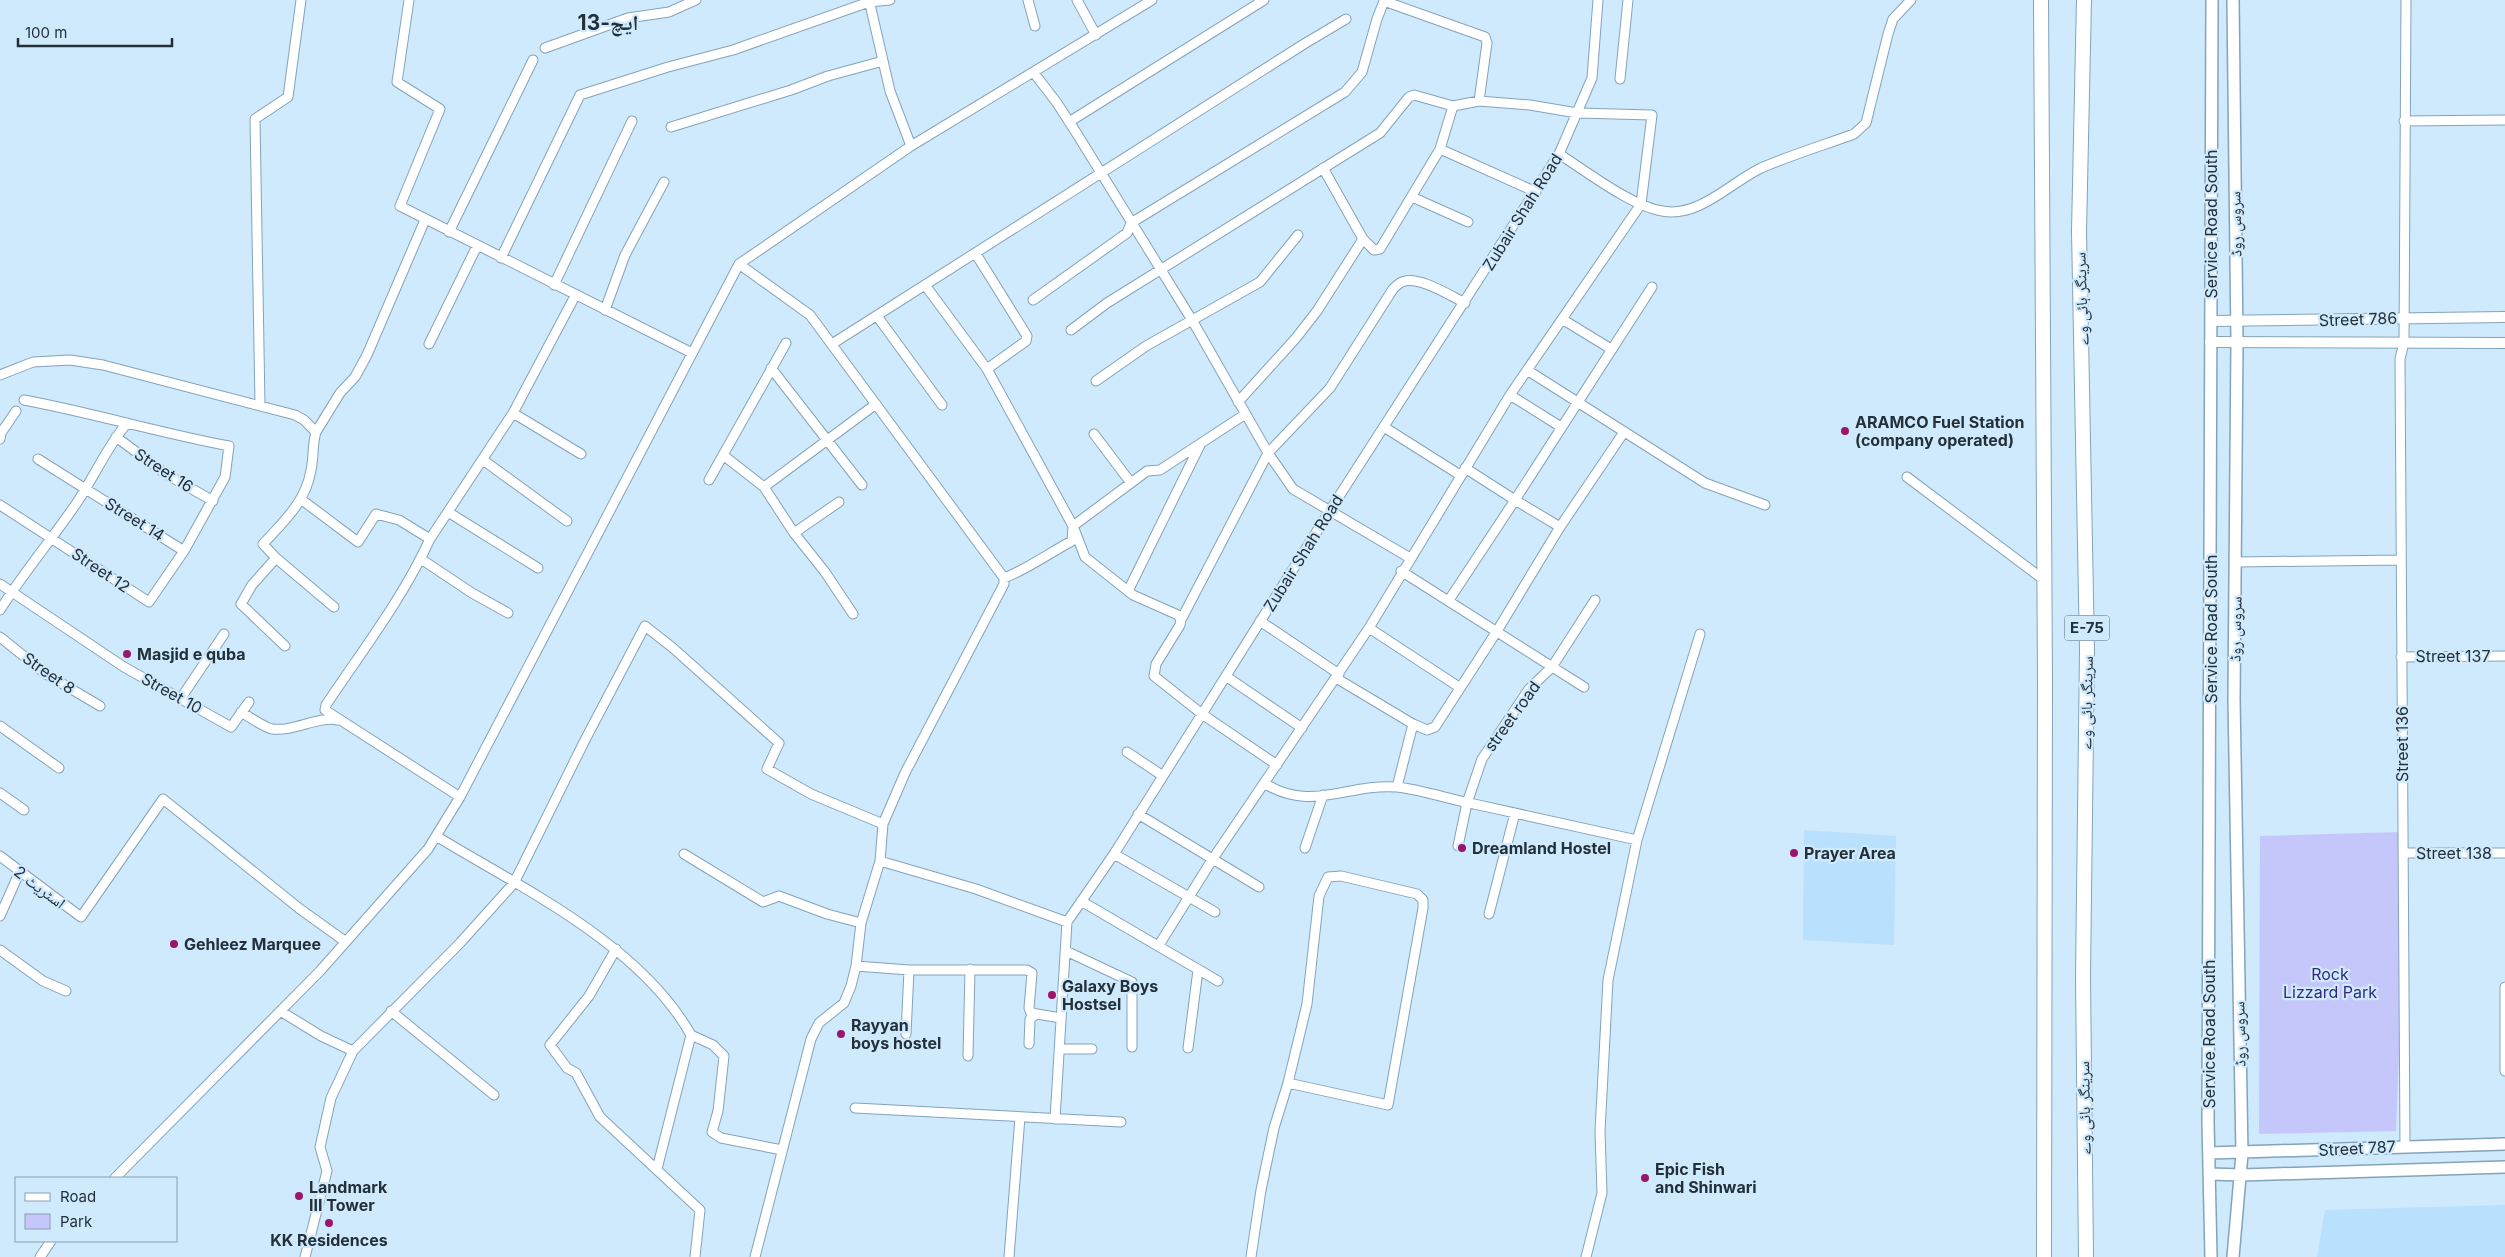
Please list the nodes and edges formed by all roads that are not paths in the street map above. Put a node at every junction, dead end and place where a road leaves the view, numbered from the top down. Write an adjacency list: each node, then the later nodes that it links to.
1 (301, 0): 88 (street)
2 (409, 0): 43 (street)
3 (696, 0): 21 (street)
4 (890, 0): 17 (street)
5 (1028, 0): 19 (street)
6 (1077, 0): 20 (street)
7 (1152, 0): 20 (street)
8 (1264, 0): 32 (street)
9 (1598, 0): 28 (street, Zubair Shah Road)
10 (1628, 0): 25 (street)
11 (1911, 0): 42 (street)
12 (2041, 0): 138 (highway, E-75)
13 (2084, 0): 261 (highway, سرینگر ہائی وے / E-75)
14 (2212, 0): 66 (main road, Service Road South)
15 (2233, 0): 67 (main road, سروس روڈ)
16 (2406, 0): 31 (street, Street 136)
17 (869, 1): 23 (street); 51 (street)
18 (1346, 19): 38 (street)
19 (1035, 26)
20 (1096, 35): 24 (street)
21 (545, 48)
22 (533, 60): 46 (street)
23 (883, 61): 33 (street); 34 (street)
24 (1034, 73): 32 (street); 34 (street)
25 (1620, 79)
26 (1479, 101): 27 (street); 28 (street); 45 (street)
27 (1453, 106): 35 (street); 37 (street)
28 (1577, 113): 36 (street, Zubair Shah Road); 42 (street)
29 (2505, 120): 31 (street)
30 (632, 121): 54 (street)
31 (2404, 121): 62 (street, Street 136)
32 (1069, 122): 38 (street)
33 (670, 127)
34 (911, 146): 52 (street)
35 (1440, 148): 40 (street); 41 (street)
36 (1559, 154): 40 (street, Zubair Shah Road); 42 (street)
37 (1323, 168): 48 (street); 53 (street)
38 (1101, 173): 45 (street); 50 (street)
39 (664, 182): 60 (street)
40 (1536, 192): 59 (street, Zubair Shah Road)
41 (1412, 197): 44 (street); 48 (street)
42 (1641, 204): 64 (street)
43 (425, 220): 46 (street); 96 (street)
44 (1468, 222)
45 (1131, 223): 53 (street); 58 (street)
46 (449, 232): 49 (street)
47 (1298, 235): 65 (street)
48 (1363, 239): 85 (street)
49 (477, 246): 51 (street); 74 (street)
50 (976, 254): 55 (street); 79 (street)
51 (501, 258): 54 (street)
52 (739, 264): 75 (street); 77 (street)
53 (1160, 271): 65 (street); 68 (street)
54 (554, 285): 57 (street)
55 (925, 285): 61 (street); 79 (street)
56 (1652, 287): 76 (street)
57 (576, 296): 60 (street); 91 (street)
58 (1033, 300)
59 (1465, 303): 94 (street, Zubair Shah Road); 104 (street)
60 (605, 310): 77 (street)
61 (877, 316): 75 (street); 89 (street)
62 (2404, 317): 63 (street, Street 786); 67 (street, Street 786); 71 (street, Street 136)
63 (2505, 317)
64 (1562, 319): 76 (street); 80 (street)
65 (1192, 320): 82 (street); 85 (street)
66 (2210, 321): 67 (street, Street 786); 69 (main road, Service Road South)
67 (2237, 322): 70 (main road, سروس روڈ)
68 (1071, 330)
69 (2210, 342): 70 (street, Street 786); 243 (main road, Service Road South)
70 (2237, 342): 71 (street, Street 786); 134 (main road, سروس روڈ)
71 (2404, 342): 73 (street, Street 786); 133 (street, Street 136)
72 (786, 343): 78 (street)
73 (2505, 343)
74 (429, 344)
75 (832, 344): 87 (street)
76 (1611, 349): 86 (street)
77 (692, 353): 180 (street)
78 (771, 368): 101 (street); 105 (street)
79 (987, 369): 124 (street)
80 (1528, 370): 83 (street); 86 (street)
81 (0, 375): 88 (street)
82 (1096, 381)
83 (1510, 395): 95 (street); 108 (street)
84 (24, 400): 93 (street)
85 (1238, 402): 92 (street)
86 (1577, 402): 95 (street); 97 (street)
87 (876, 404): 101 (street); 137 (street)
88 (260, 405): 96 (street)
89 (942, 405)
90 (16, 411): 100 (street)
91 (513, 413): 103 (street); 107 (street)
92 (1244, 414): 102 (street); 104 (street)
93 (128, 423): 99 (street); 117 (street)
94 (1384, 427): 108 (street); 122 (street, Zubair Shah Road)
95 (1561, 427): 116 (street)
96 (316, 432): 115 (street)
97 (1624, 432): 120 (street); 125 (street)
98 (1094, 434): 111 (street)
99 (116, 437): 114 (street); 117 (street, Street 16)
100 (0, 440)
101 (827, 440): 112 (street); 113 (street)
102 (1200, 445): 111 (street); 140 (street)
103 (581, 454)
104 (1268, 454): 122 (street); 148 (street)
105 (723, 455): 110 (street); 113 (street)
106 (38, 459): 114 (street, Street 14)
107 (482, 460): 121 (street); 123 (street)
108 (1462, 471): 116 (street); 132 (street)
109 (1907, 478): 138 (street)
110 (708, 480)
111 (1131, 483): 124 (street)
112 (862, 485)
113 (764, 487): 126 (street)
114 (86, 489): 127 (street); 129 (street, Street 14)
115 (302, 500): 128 (street); 130 (street)
116 (1515, 500): 125 (street); 142 (street)
117 (212, 501): 129 (street)
118 (839, 502): 126 (street)
119 (0, 505): 127 (street, Street 12)
120 (1765, 505)
121 (448, 512): 128 (street); 135 (street)
122 (1329, 512): 132 (street); 149 (street, Zubair Shah Road)
123 (567, 521)
124 (1073, 526): 137 (street); 140 (street)
125 (1560, 527): 151 (street)
126 (794, 533): 147 (street)
127 (53, 538): 129 (street, Street 12); 141 (street)
128 (430, 539): 131 (street)
129 (184, 551)
130 (276, 558): 144 (street); 155 (street)
131 (421, 558): 146 (street); 168 (street)
132 (1410, 558): 136 (street)
133 (2401, 560): 134 (street); 157 (street, Street 136)
134 (2236, 562): 244 (main road, سروس روڈ)
135 (538, 568)
136 (1401, 571): 142 (street); 150 (street)
137 (1004, 578): 185 (street)
138 (2044, 580): 250 (highway, E-75)
139 (0, 584): 141 (street, Street 10)
140 (1128, 591): 148 (street)
141 (11, 592): 145 (street); 163 (street, Street 10)
142 (1449, 600): 151 (street)
143 (1594, 600): 158 (street, street road)
144 (334, 607)
145 (0, 610)
146 (508, 612)
147 (853, 614)
148 (1181, 620): 167 (street)
149 (1260, 621): 159 (street); 160 (street, Zubair Shah Road)
150 (1369, 628): 159 (street); 161 (street)
151 (1497, 632): 158 (street); 161 (street)
152 (224, 634): 163 (street)
153 (1700, 634): 187 (street)
154 (0, 637): 165 (street, Street 8)
155 (285, 646)
156 (2505, 656): 157 (street, Street 137)
157 (2402, 657): 190 (street, Street 136)
158 (1552, 667): 162 (street); 181 (street, street road)
159 (1338, 676): 169 (street); 171 (street)
160 (1227, 677): 167 (street, Zubair Shah Road); 171 (street)
161 (1459, 687): 169 (street)
162 (1584, 687)
163 (182, 698): 166 (street, Street 10)
164 (249, 702): 166 (street, Street 10)
165 (100, 706)
166 (241, 712): 168 (street)
167 (1202, 714): 173 (street); 175 (street, Zubair Shah Road)
168 (344, 721): 180 (street)
169 (1413, 724): 177 (street)
170 (0, 726): 174 (street)
171 (1302, 728): 173 (street)
172 (1127, 752): 175 (street)
173 (1277, 765): 176 (street)
174 (59, 768)
175 (1163, 776): 184 (street, Zubair Shah Road)
176 (1264, 784): 179 (street); 195 (street)
177 (1397, 787): 179 (street); 181 (street)
178 (0, 793): 182 (street)
179 (1323, 796): 189 (street)
180 (460, 797): 186 (street)
181 (1468, 803): 183 (street); 188 (street, street road)
182 (24, 810)
183 (1515, 813): 187 (street); 203 (street)
184 (1138, 814): 193 (street, Zubair Shah Road); 195 (street)
185 (883, 824): 196 (street); 198 (street)
186 (436, 836): 198 (street); 207 (street)
187 (1637, 840): 258 (street)
188 (1458, 846)
189 (1305, 848)
190 (2403, 853): 191 (street, Street 138); 241 (street, Street 136)
191 (2505, 853)
192 (684, 854): 206 (street)
193 (1114, 854): 200 (street); 201 (street, Zubair Shah Road)
194 (0, 856): 197 (street, اسٹریٹ 2)
195 (1212, 860): 199 (street); 200 (street)
196 (880, 861): 205 (street); 206 (street)
197 (20, 871): 204 (street); 207 (street, اسٹریٹ 2)
198 (514, 883): 209 (street); 219 (street)
199 (1259, 887)
200 (1188, 896): 202 (street); 208 (street)
201 (1081, 901): 205 (street, Zubair Shah Road); 208 (street)
202 (1215, 912)
203 (1489, 914)
204 (0, 916)
205 (1067, 922): 211 (street)
206 (861, 923): 212 (street)
207 (346, 942): 220 (street)
208 (1159, 945): 215 (street)
209 (616, 949): 225 (street); 246 (street)
210 (0, 950): 218 (street)
211 (1066, 950): 222 (street); 227 (street)
212 (856, 966): 214 (street); 242 (street)
213 (970, 969): 214 (street); 221 (street); 232 (street)
214 (909, 970): 224 (street)
215 (1198, 970): 216 (street); 230 (street)
216 (1218, 980)
217 (2505, 987): 223 (street)
218 (66, 991)
219 (392, 1011): 231 (street); 235 (street)
220 (282, 1012): 231 (street); 249 (street)
221 (1035, 1015): 222 (street); 226 (street)
222 (1061, 1018): 228 (street)
223 (2505, 1027): 233 (street)
224 (906, 1034)
225 (691, 1035): 242 (street); 246 (street)
226 (1029, 1044)
227 (1132, 1047)
228 (1059, 1048): 229 (street); 238 (street)
229 (1092, 1048)
230 (1188, 1048)
231 (353, 1051): 253 (street)
232 (968, 1056)
233 (2505, 1071)
234 (1288, 1083): 234 (street); 257 (street)
235 (494, 1095)
236 (855, 1108): 237 (street)
237 (1020, 1117): 238 (street); 256 (street)
238 (1055, 1119): 239 (street)
239 (1121, 1122)
240 (2505, 1144): 241 (main road, Street 787)
241 (2404, 1146): 244 (main road, Street 787)
242 (782, 1150): 255 (street)
243 (2209, 1154): 244 (main road, Street 787); 247 (main road, Service Road South)
244 (2242, 1154): 248 (main road, سروس روڈ)
245 (2505, 1167): 248 (main road, Street 787)
246 (657, 1169): 254 (street)
247 (2210, 1174): 248 (main road, Street 787); 262 (main road, Service Road South)
248 (2242, 1175): 263 (main road, سروس روڈ)
249 (117, 1177)
250 (2044, 1237): 259 (main road); 260 (highway, E-75)
251 (50, 1242): 252 (street)
252 (40, 1257)
253 (305, 1257)
254 (696, 1257)
255 (756, 1257)
256 (1009, 1257)
257 (1251, 1257)
258 (1586, 1257)
259 (2038, 1257)
260 (2044, 1257)
261 (2086, 1257)
262 (2211, 1257)
263 (2233, 1257)

